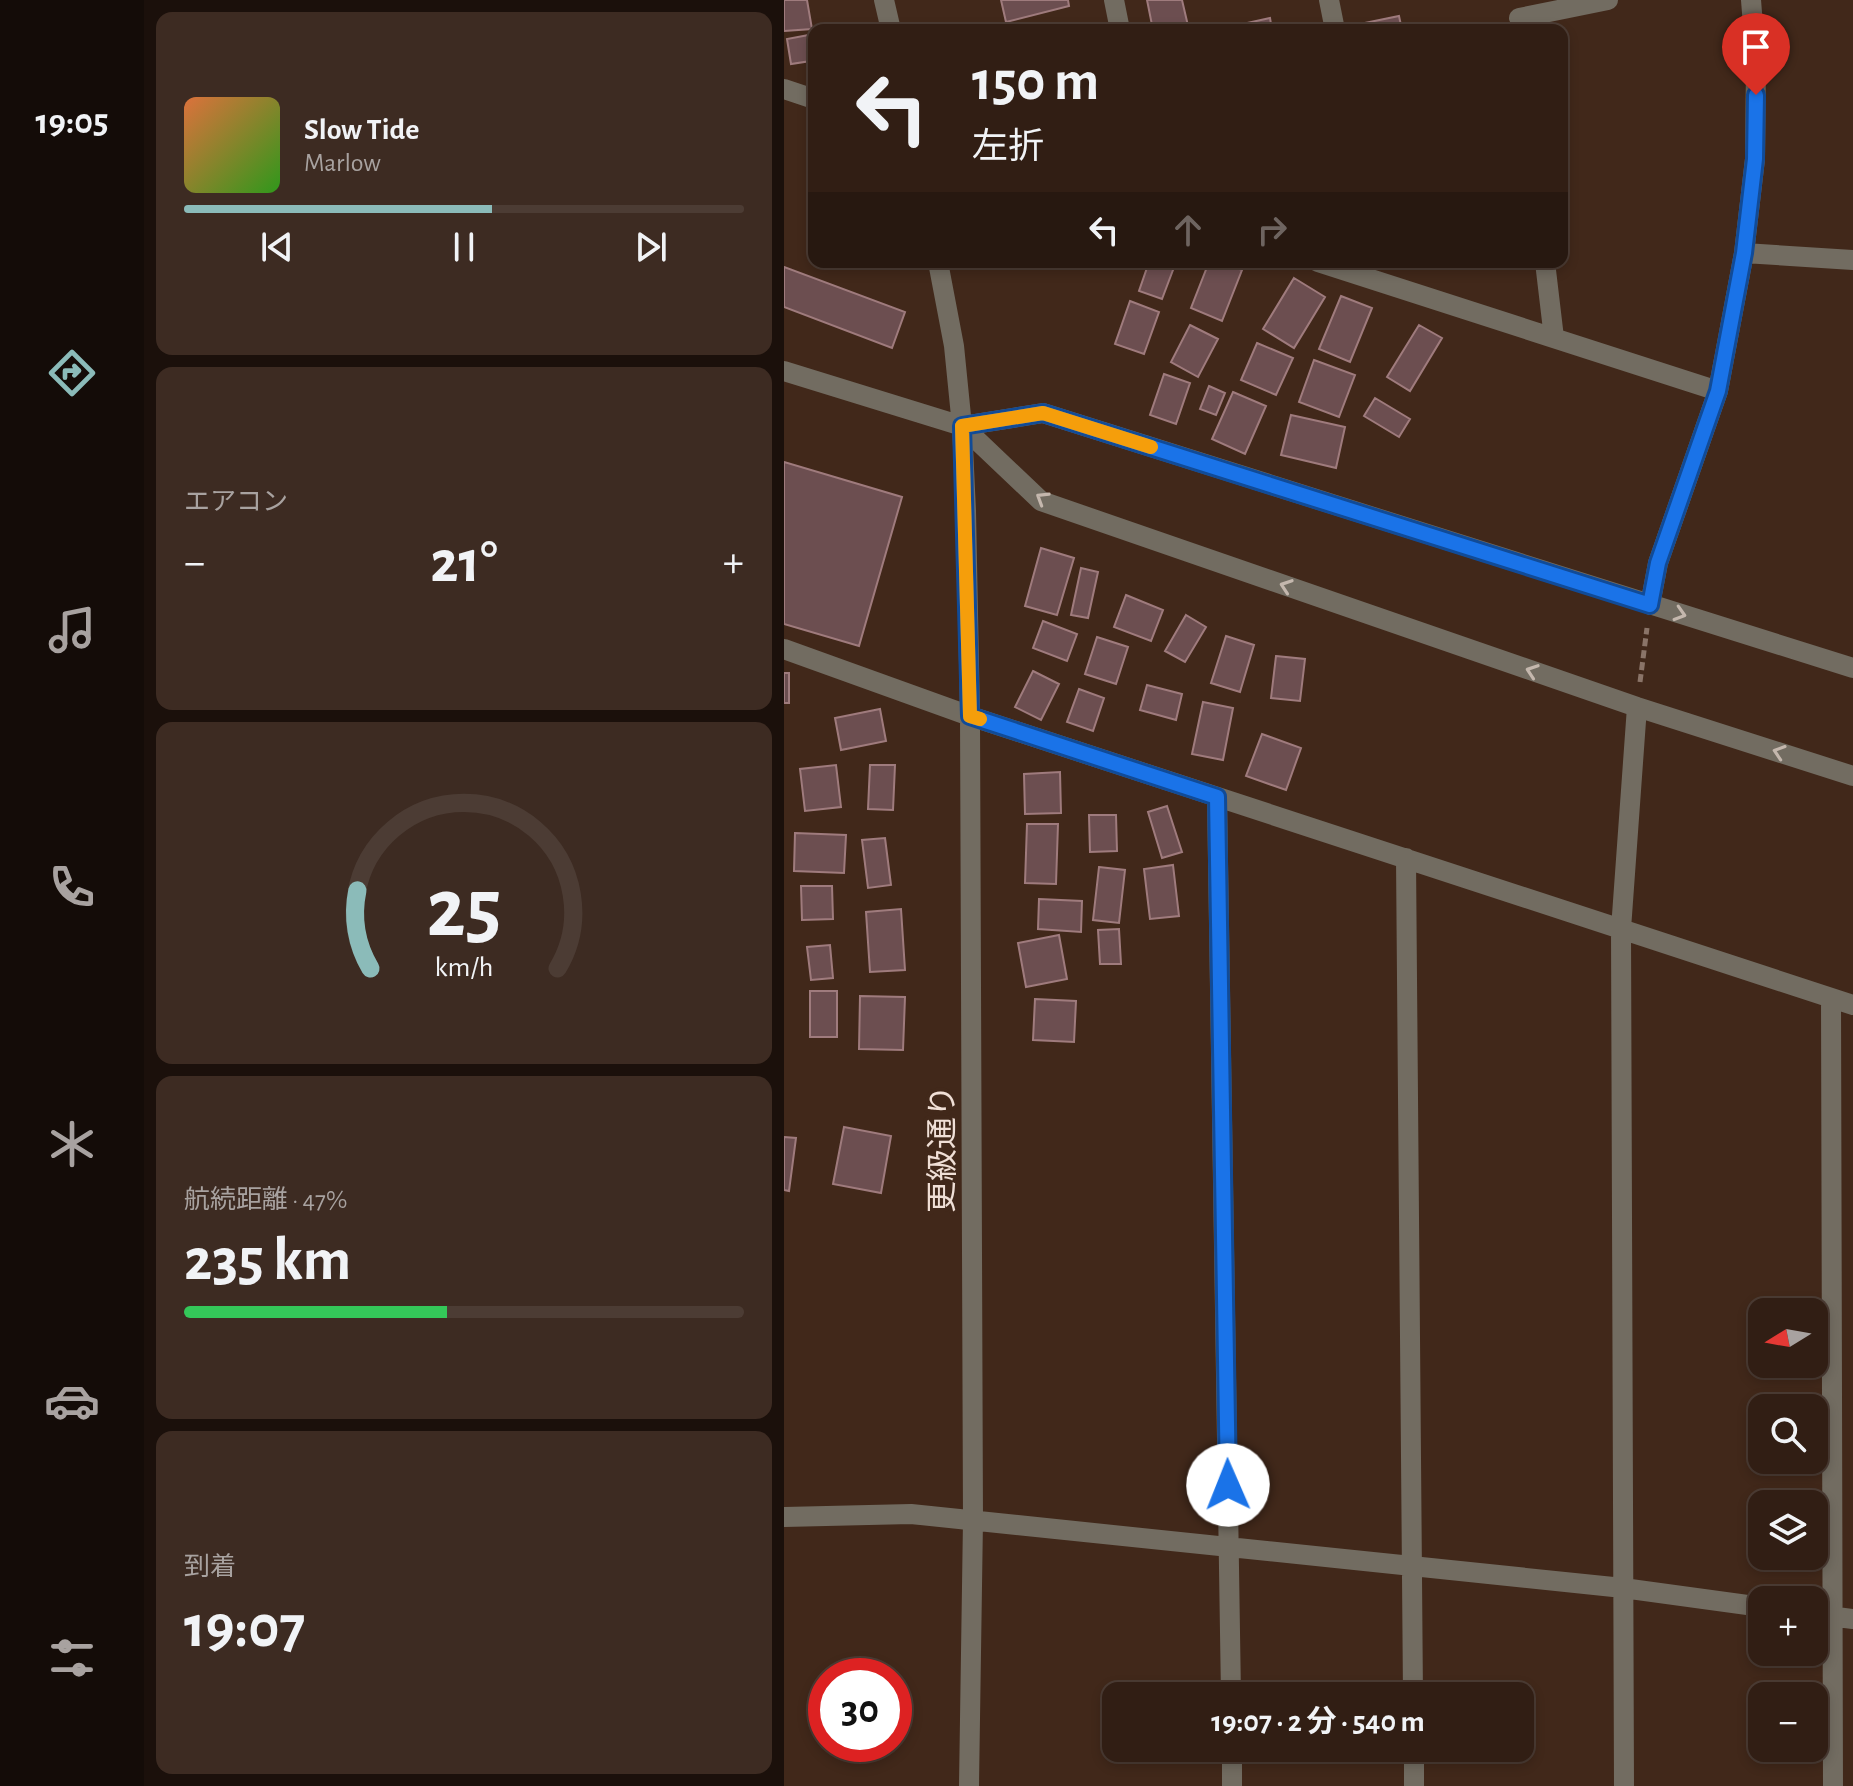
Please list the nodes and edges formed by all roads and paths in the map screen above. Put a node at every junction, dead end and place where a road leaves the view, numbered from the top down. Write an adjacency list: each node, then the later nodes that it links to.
1 (884, 0): 7 (street)
2 (1114, 0): 8 (street)
3 (1329, 0): 9 (street)
4 (1608, 0): 6 (street)
5 (1751, 0): 12 (street)
6 (1519, 16)
7 (890, 24)
8 (1119, 24)
9 (1334, 24)
10 (784, 89): 11 (street)
11 (808, 97)
12 (1744, 253): 13 (street); 21 (street)
13 (1853, 260)
14 (939, 268): 22 (street, 更級通り)
15 (1336, 268): 18 (street)
16 (1384, 268): 18 (street)
17 (1546, 268): 19 (street)
18 (1388, 285): 19 (street)
19 (1554, 338): 21 (street)
20 (784, 371): 22 (street)
21 (1718, 391): 23 (street)
22 (962, 426): 23 (street); 26 (street, one-way to 22); 27 (street, 更級通り)
23 (1650, 605): 25 (street, one-way to 25); 26 (path)
24 (784, 649): 27 (street)
25 (1853, 668)
26 (1637, 707): 28 (street, one-way to 26); 31 (street)
27 (970, 716): 29 (street); 35 (street, 更級通り)
28 (1853, 776)
29 (1217, 797): 30 (street); 36 (street)
30 (1406, 858): 31 (street); 37 (street)
31 (1621, 929): 32 (street); 39 (street)
32 (1831, 998): 33 (street); 38 (street)
33 (1853, 1005)
34 (784, 1517): 35 (street)
35 (973, 1520): 36 (street); 48 (street, 更級通り)
36 (1229, 1547): 37 (street); 44 (street)
37 (1412, 1566): 39 (street); 45 (street)
38 (1823, 1586)
39 (1623, 1588): 40 (street); 51 (street)
40 (1748, 1605)
41 (1828, 1616): 42 (street)
42 (1853, 1619)
43 (1826, 1666): 52 (street)
44 (1231, 1682)
45 (1413, 1682)
46 (1232, 1762): 49 (street)
47 (1414, 1762): 50 (street)
48 (969, 1786)
49 (1232, 1786)
50 (1414, 1786)
51 (1624, 1786)
52 (1833, 1786)

